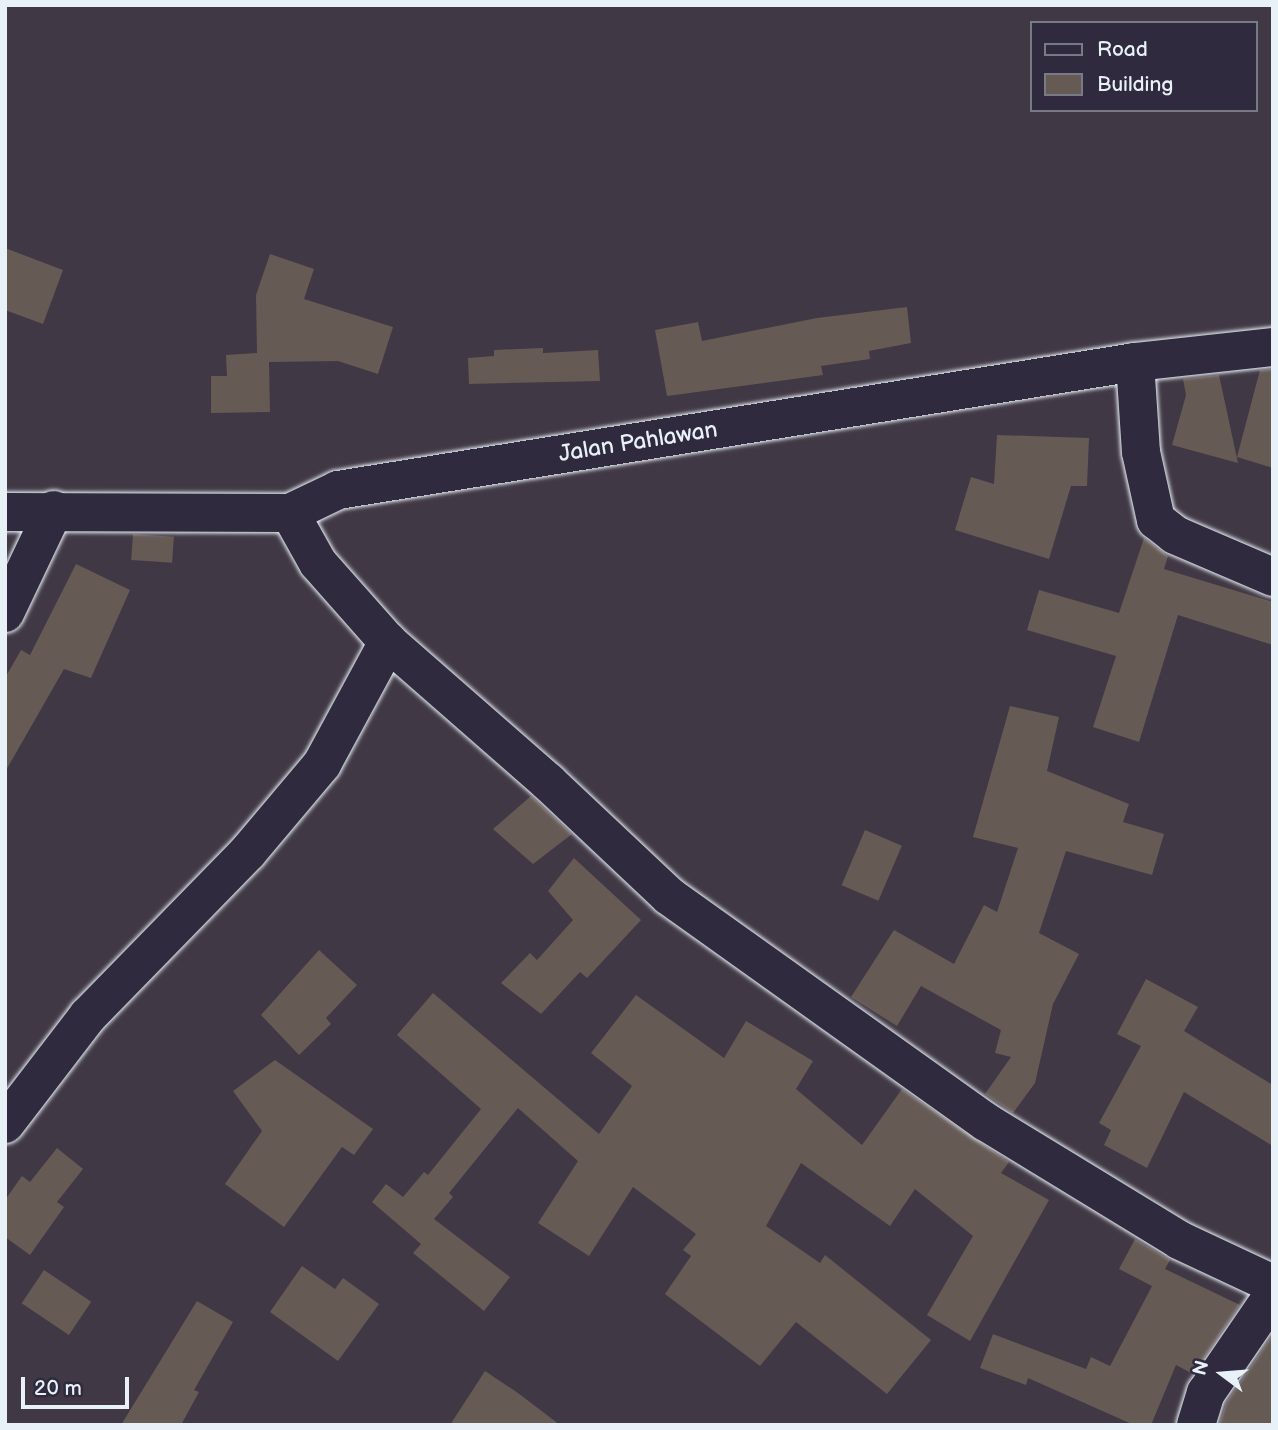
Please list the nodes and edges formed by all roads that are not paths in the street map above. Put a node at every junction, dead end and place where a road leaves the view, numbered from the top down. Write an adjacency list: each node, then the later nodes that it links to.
1 (1273, 347): 2 (street, Jalan Pahlawan)
2 (1135, 362): 5 (street, Jalan Pahlawan); 6 (street)
3 (54, 510): 4 (street, Jalan Pahlawan); 5 (street, Jalan Pahlawan); 7 (street)
4 (5, 512)
5 (290, 513): 8 (street)
6 (1273, 577)
7 (5, 613)
8 (387, 642): 9 (street); 10 (street)
9 (5, 1124)
10 (1273, 1284)
11 (1273, 1295): 12 (street)
12 (1196, 1425)

